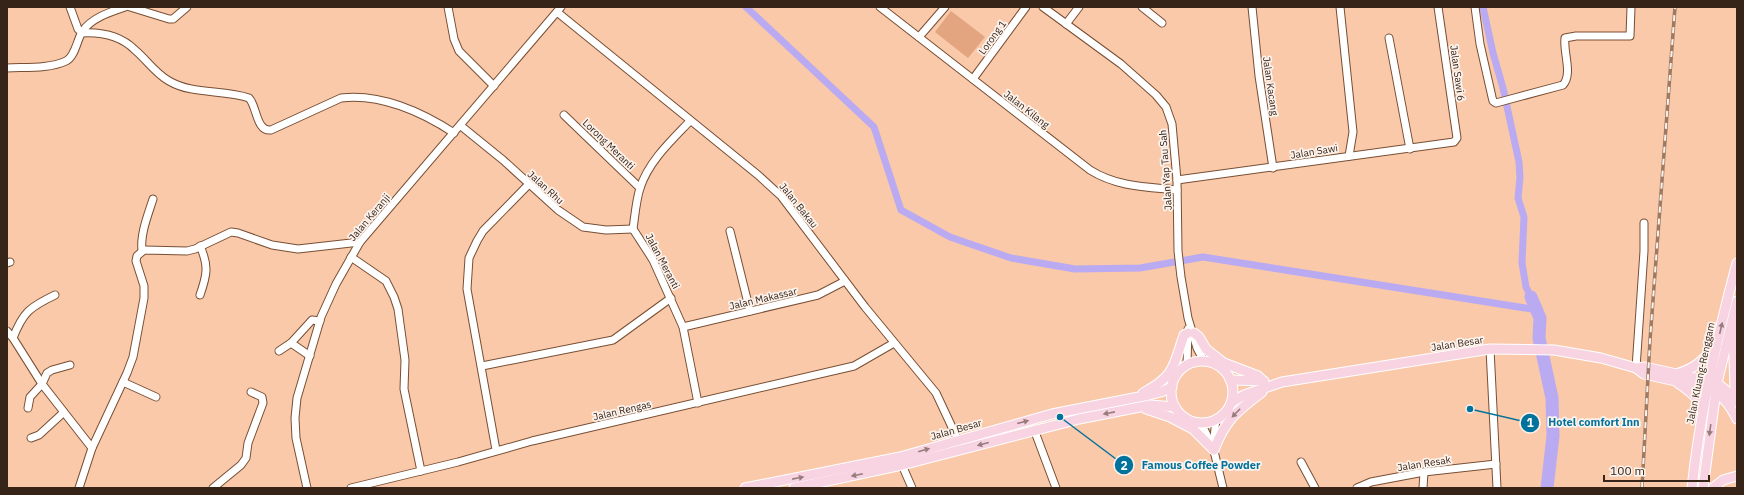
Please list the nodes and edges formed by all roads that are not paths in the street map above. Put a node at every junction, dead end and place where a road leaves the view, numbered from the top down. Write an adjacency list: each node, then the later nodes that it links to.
1 (70, 7): 20 (street)
2 (125, 7): 20 (street)
3 (130, 7): 4 (street)
4 (187, 7)
5 (448, 7): 25 (street)
6 (880, 7): 21 (street, Jalan Kilang)
7 (945, 7): 21 (street)
8 (1026, 7): 24 (street, Lorong 1)
9 (1043, 7): 19 (street, Jalan Yap Tau Sah)
10 (1079, 7): 19 (street)
11 (1142, 7): 18 (street)
12 (1252, 7): 33 (street, Jalan Kacang)
13 (1340, 7): 32 (street)
14 (1438, 7): 30 (street, Jalan Sawi 6)
15 (1475, 7): 16 (street)
16 (1631, 7)
17 (559, 9): 25 (street, Jalan Keranji); 27 (street, Jalan Bakau)
18 (1162, 22)
19 (1066, 24): 34 (street, Jalan Yap Tau Sah)
20 (82, 33): 23 (street); 29 (street)
21 (919, 37): 24 (street, Jalan Kilang)
22 (1388, 38): 31 (street)
23 (7, 68)
24 (973, 79): 37 (street, Jalan Kilang)
25 (494, 86): 28 (street, Jalan Keranji)
26 (564, 115): 36 (street, Lorong Meranti)
27 (690, 121): 36 (street, Jalan Meranti); 47 (street, Jalan Bakau)
28 (461, 126): 29 (street, Jalan Keranji); 35 (street, Jalan Rhu)
29 (454, 133): 42 (street, Jalan Keranji)
30 (1454, 142): 31 (street, Jalan Sawi)
31 (1410, 149): 32 (street, Jalan Sawi)
32 (1349, 156): 33 (street, Jalan Sawi)
33 (1273, 168): 34 (street, Jalan Sawi)
34 (1177, 180): 37 (street, Jalan Yap Tau Sah)
35 (528, 185): 40 (street, Jalan Rhu); 69 (street)
36 (640, 188): 40 (street, Jalan Meranti)
37 (1177, 190): 58 (street, Jalan Yap Tau Sah)
38 (153, 199): 44 (street)
39 (1644, 223): 70 (street)
40 (633, 229): 50 (street, Jalan Meranti)
41 (730, 230): 53 (street)
42 (360, 242): 43 (street); 45 (street, Jalan Keranji)
43 (200, 246): 44 (street); 49 (street)
44 (142, 252): 73 (street)
45 (350, 257): 55 (street, Jalan Keranji); 102 (street)
46 (1737, 263): 51 (main road, Jalan Kluang-Renggam)
47 (845, 281): 53 (street, Jalan Makassar); 61 (street, Jalan Bakau)
48 (55, 294): 59 (street)
49 (200, 295)
50 (671, 298): 56 (street, Jalan Meranti); 69 (street)
51 (1727, 301): 52 (street); 62 (main road, Jalan Kluang-Renggam, one-way to 51)
52 (1737, 303): 54 (main road, Jalan Kluang-Renggam)
53 (750, 311): 56 (street, Jalan Makassar)
54 (1733, 319): 76 (main road, Jalan Kluang-Renggam); 81 (main road)
55 (320, 321): 60 (street); 65 (street, Jalan Keranji)
56 (683, 327): 83 (street, Jalan Meranti)
57 (7, 331): 59 (street)
58 (1191, 333): 66 (street, Jalan Yap Tau Sah); 68 (street, Jalan Yap Tau Sah); 75 (main road); 80 (main road)
59 (13, 338): 74 (street)
60 (291, 343): 64 (street); 65 (street)
61 (894, 343): 83 (street, Jalan Rengas); 95 (street, Jalan Bakau)
62 (1717, 345): 71 (main road); 76 (main road, Jalan Kluang-Renggam)
63 (1490, 349): 70 (main road, Jalan Besar); 75 (main road, Jalan Besar); 100 (street)
64 (279, 351)
65 (310, 356): 107 (street, Jalan Keranji)
66 (1204, 361): 68 (main road); 72 (main road)
67 (70, 365): 74 (street)
68 (1187, 365): 77 (main road)
69 (482, 366): 98 (street)
70 (1636, 368): 71 (main road, Jalan Besar)
71 (1676, 377): 76 (main road, Jalan Besar); 88 (main road)
72 (1230, 380): 75 (main road, Jalan Besar); 84 (main road)
73 (123, 382): 79 (street); 96 (street)
74 (42, 384): 86 (street); 89 (street)
75 (1264, 384): 84 (main road, Jalan Besar); 97 (main road, one-way to 97)
76 (1712, 386): 82 (main road, Jalan Besar); 88 (main road, Jalan Kluang-Renggam); 90 (main road); 119 (main road, Jalan Kluang-Renggam, one-way to 119)
77 (1172, 387): 80 (main road, Jalan Besar); 85 (main road)
78 (251, 392): 106 (street)
79 (156, 397)
80 (1133, 398): 95 (main road, Jalan Besar, one-way to 80)
81 (1737, 398)
82 (1737, 402)
83 (698, 403): 98 (street, Jalan Rengas)
84 (1231, 403): 91 (main road, Jalan Besar)
85 (1175, 407): 87 (main road, Jalan Besar); 92 (main road)
86 (28, 408)
87 (1135, 408): 93 (main road, Jalan Besar, one-way to 93); 97 (main road)
88 (1702, 411): 118 (main road, Jalan Kluang-Renggam)
89 (63, 413): 94 (street); 96 (street)
90 (1737, 419)
91 (1216, 420): 92 (main road); 97 (street)
92 (1201, 423): 97 (street)
93 (1035, 432): 101 (main road, Jalan Besar, one-way to 101); 112 (street)
94 (31, 438)
95 (958, 440): 109 (main road, Jalan Besar, one-way to 95)
96 (92, 448): 105 (street)
97 (1213, 449): 113 (street)
98 (496, 450): 102 (street, Jalan Rengas)
99 (1301, 462): 114 (street)
100 (1496, 464): 103 (street, Jalan Resak); 117 (street)
101 (902, 465): 110 (main road, Jalan Besar, one-way to 110); 111 (street)
102 (421, 471): 108 (street, Jalan Rengas)
103 (1424, 472): 115 (street, Jalan Resak); 116 (street)
104 (1737, 476): 120 (main road)
105 (79, 488)
106 (212, 488)
107 (307, 488)
108 (351, 488)
109 (745, 488)
110 (794, 488)
111 (912, 488)
112 (1056, 488)
113 (1223, 488)
114 (1315, 488)
115 (1357, 488)
116 (1423, 488)
117 (1497, 488)
118 (1692, 488)
119 (1702, 488)
120 (1713, 488)

